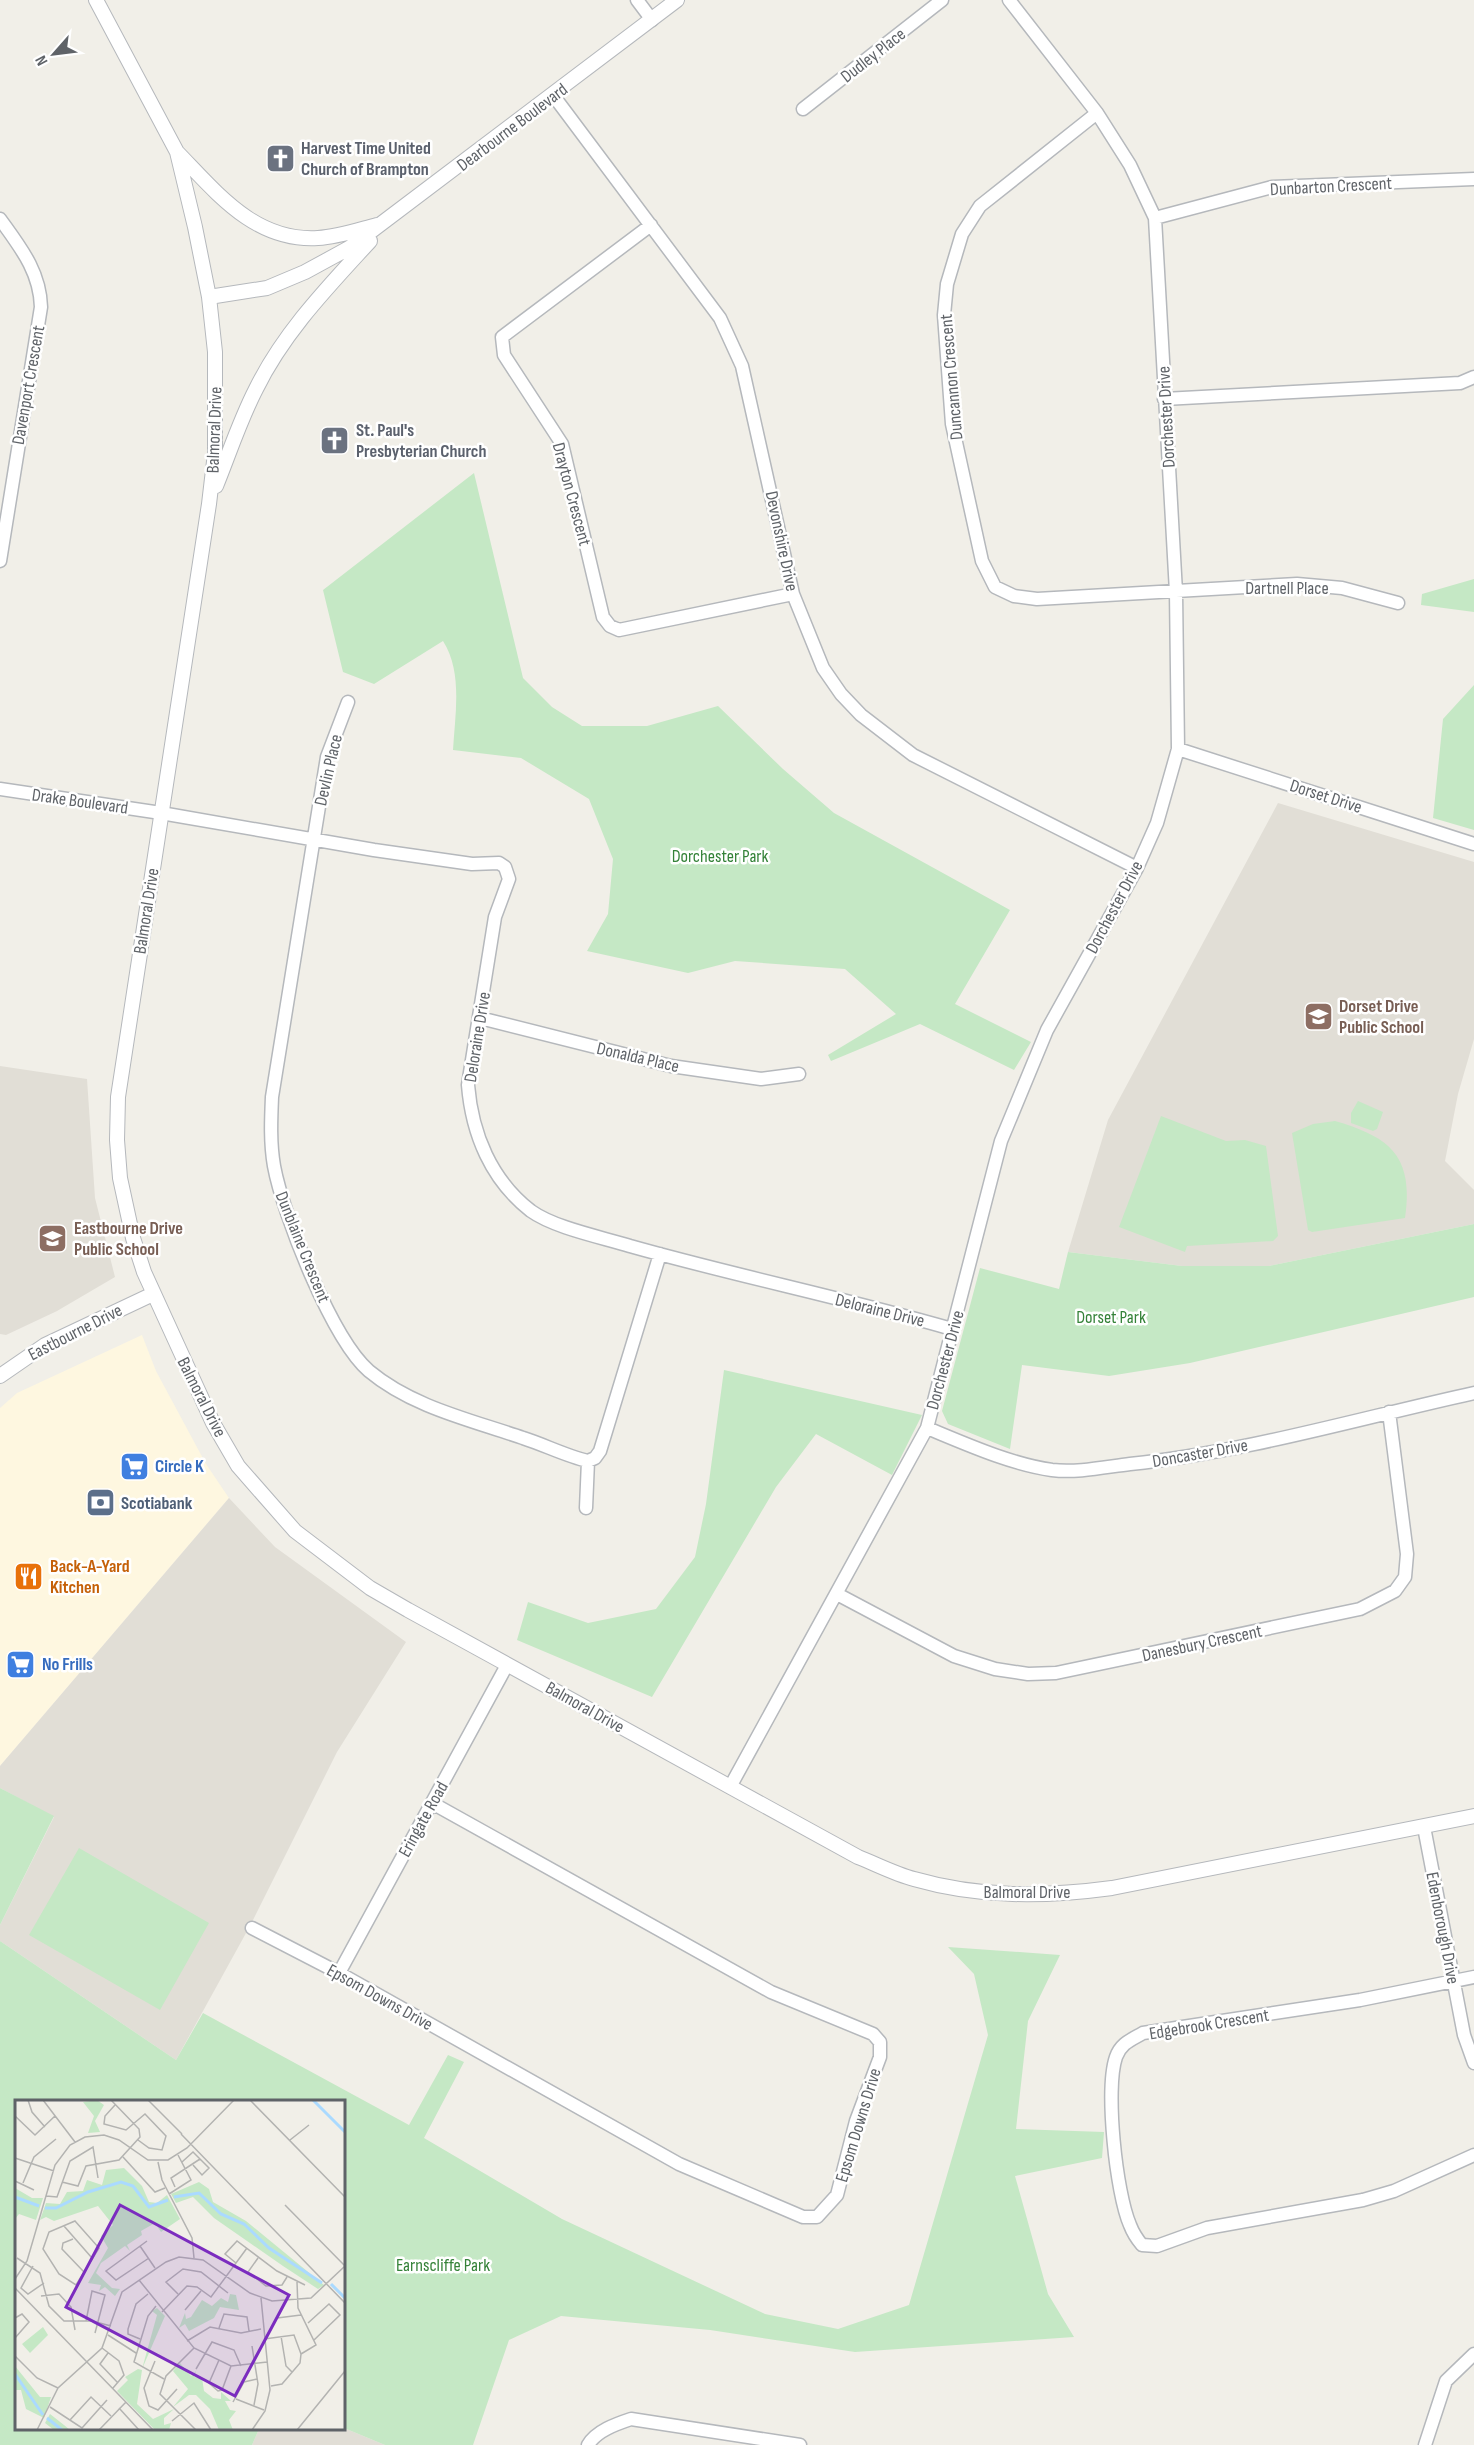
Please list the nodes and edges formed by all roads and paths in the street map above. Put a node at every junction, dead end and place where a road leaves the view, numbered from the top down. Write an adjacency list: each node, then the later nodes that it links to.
1 (96, 0): 10 (street, Balmoral Drive)
2 (637, 0): 6 (street)
3 (678, 0): 6 (street, Dearbourne Boulevard)
4 (942, 0): 8 (street, Dudley Place)
5 (1009, 0): 9 (street, Dorchester Drive)
6 (652, 20): 7 (street, Dearbourne Boulevard)
7 (553, 95): 14 (street, Dearbourne Boulevard); 15 (street, Devonshire Drive)
8 (803, 109)
9 (1096, 113): 13 (street, Dorchester Drive); 21 (street, Duncannon Crescent)
10 (177, 152): 14 (street); 16 (street, Balmoral Drive)
11 (1474, 179): 13 (street, Dunbarton Crescent)
12 (0, 219): 20 (street, Davenport Crescent)
13 (1155, 219): 18 (street, Dorchester Drive)
14 (385, 223): 16 (street, Dearbourne Boulevard); 19 (street)
15 (651, 225): 22 (street, Devonshire Drive); 22 (street, Drayton Crescent)
16 (209, 297): 19 (street, Balmoral Drive)
17 (1474, 377): 18 (street)
18 (1164, 399): 21 (street, Dorchester Drive)
19 (208, 504): 27 (street, Balmoral Drive)
20 (0, 561)
21 (1176, 592): 23 (street, Dartnell Place); 25 (street, Dorchester Drive)
22 (792, 594): 30 (street, Devonshire Drive)
23 (1398, 603)
24 (348, 702): 28 (street, Devlin Place)
25 (1178, 749): 29 (street, Dorset Drive); 30 (street, Dorchester Drive)
26 (0, 789): 27 (street, Drake Boulevard)
27 (161, 813): 28 (street, Deloraine Drive); 34 (street, Balmoral Drive)
28 (314, 841): 31 (street, Deloraine Drive); 40 (street, Dunblaine Crescent)
29 (1474, 844)
30 (1137, 868): 35 (street, Dorchester Drive)
31 (480, 1018): 32 (street, Donalda Place); 33 (street, Deloraine Drive)
32 (799, 1074)
33 (660, 1254): 35 (street, Deloraine Drive); 40 (street)
34 (153, 1294): 36 (street, Eastbourne Drive); 43 (street, Balmoral Drive)
35 (952, 1329): 39 (street, Dorchester Drive)
36 (0, 1376)
37 (1474, 1393): 38 (street, Doncaster Drive)
38 (1389, 1412): 39 (street, Doncaster Drive); 42 (street, Danesbury Crescent)
39 (927, 1428): 42 (street, Dorchester Drive)
40 (588, 1461): 41 (street)
41 (586, 1508)
42 (837, 1594): 44 (street, Dorchester Drive)
43 (507, 1665): 44 (street, Balmoral Drive); 45 (street, Eringate Road)
44 (730, 1787): 47 (street, Balmoral Drive)
45 (432, 1803): 49 (street, Eringate Road); 49 (street, Epsom Downs Drive)
46 (1474, 1816): 47 (street, Balmoral Drive)
47 (1424, 1827): 51 (street, Edenborough Drive)
48 (252, 1928): 49 (street, Epsom Downs Drive)
49 (339, 1973)
50 (1474, 1977): 51 (street)
51 (1453, 1981): 52 (street, Edenborough Drive); 53 (street, Edgebrook Crescent)
52 (1474, 2063)
53 (1474, 2155)
54 (1474, 2354): 58 (street)
55 (770, 2442): 56 (street); 57 (street)
56 (588, 2445)
57 (800, 2445)
58 (1425, 2445)

